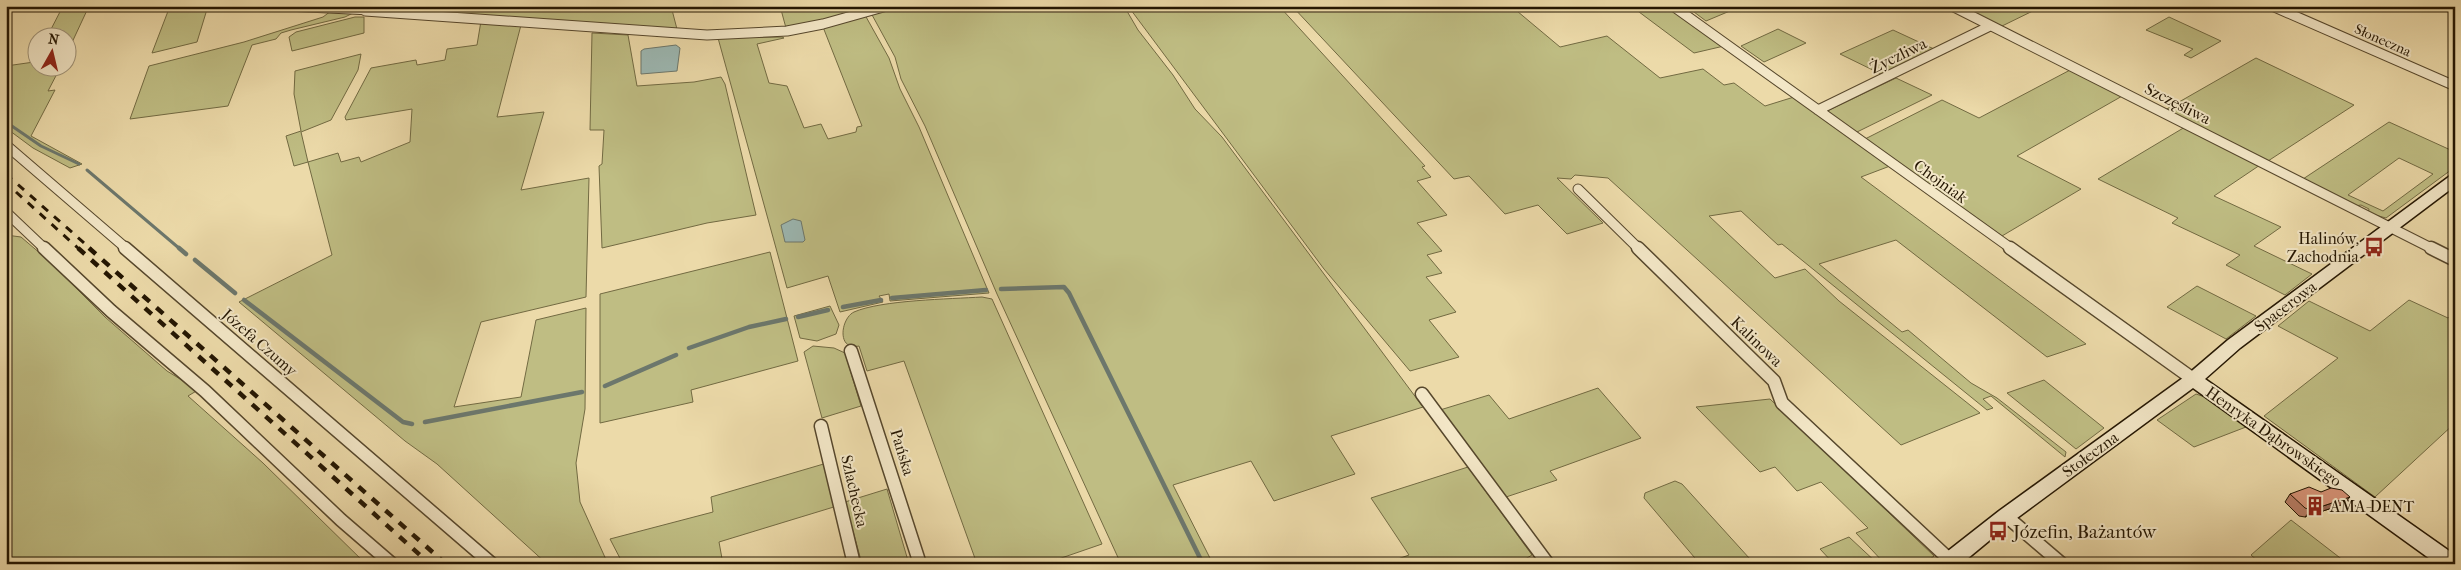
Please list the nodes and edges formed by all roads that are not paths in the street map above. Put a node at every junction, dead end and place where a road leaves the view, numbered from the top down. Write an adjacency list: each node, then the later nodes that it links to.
1 (286, 6): 7 (street)
2 (384, 6): 7 (street)
3 (888, 6): 7 (street)
4 (1672, 6): 10 (street, Chojniak)
5 (1952, 6): 8 (street, Szczęśliwa)
6 (2272, 6): 9 (street, Słoneczna)
7 (365, 11)
8 (1990, 26): 10 (street, Życzliwa); 15 (street, Szczęśliwa)
9 (2455, 86)
10 (1818, 110): 19 (street, Chojniak)
11 (6, 145): 25 (street, Józefa Czumy)
12 (2455, 179): 15 (street, Spacerowa)
13 (1578, 189): 23 (street, Kalinowa)
14 (6, 212): 24 (street)
15 (2390, 227): 16 (street, Szczęśliwa); 17 (street, Spacerowa)
16 (2455, 260)
17 (2234, 344): 19 (street, Stołeczna)
18 (852, 351): 27 (street, Pańska)
19 (2193, 378): 22 (street, Stołeczna); 30 (street, Henryka Dąbrowskiego)
20 (1422, 394): 28 (street)
21 (821, 426): 26 (street, Szlachecka)
22 (2006, 516): 23 (street, Stołeczna); 29 (street)
23 (1948, 562)
24 (392, 564)
25 (492, 564)
26 (854, 564)
27 (920, 564)
28 (1548, 564)
29 (2062, 564)
30 (2452, 564)

